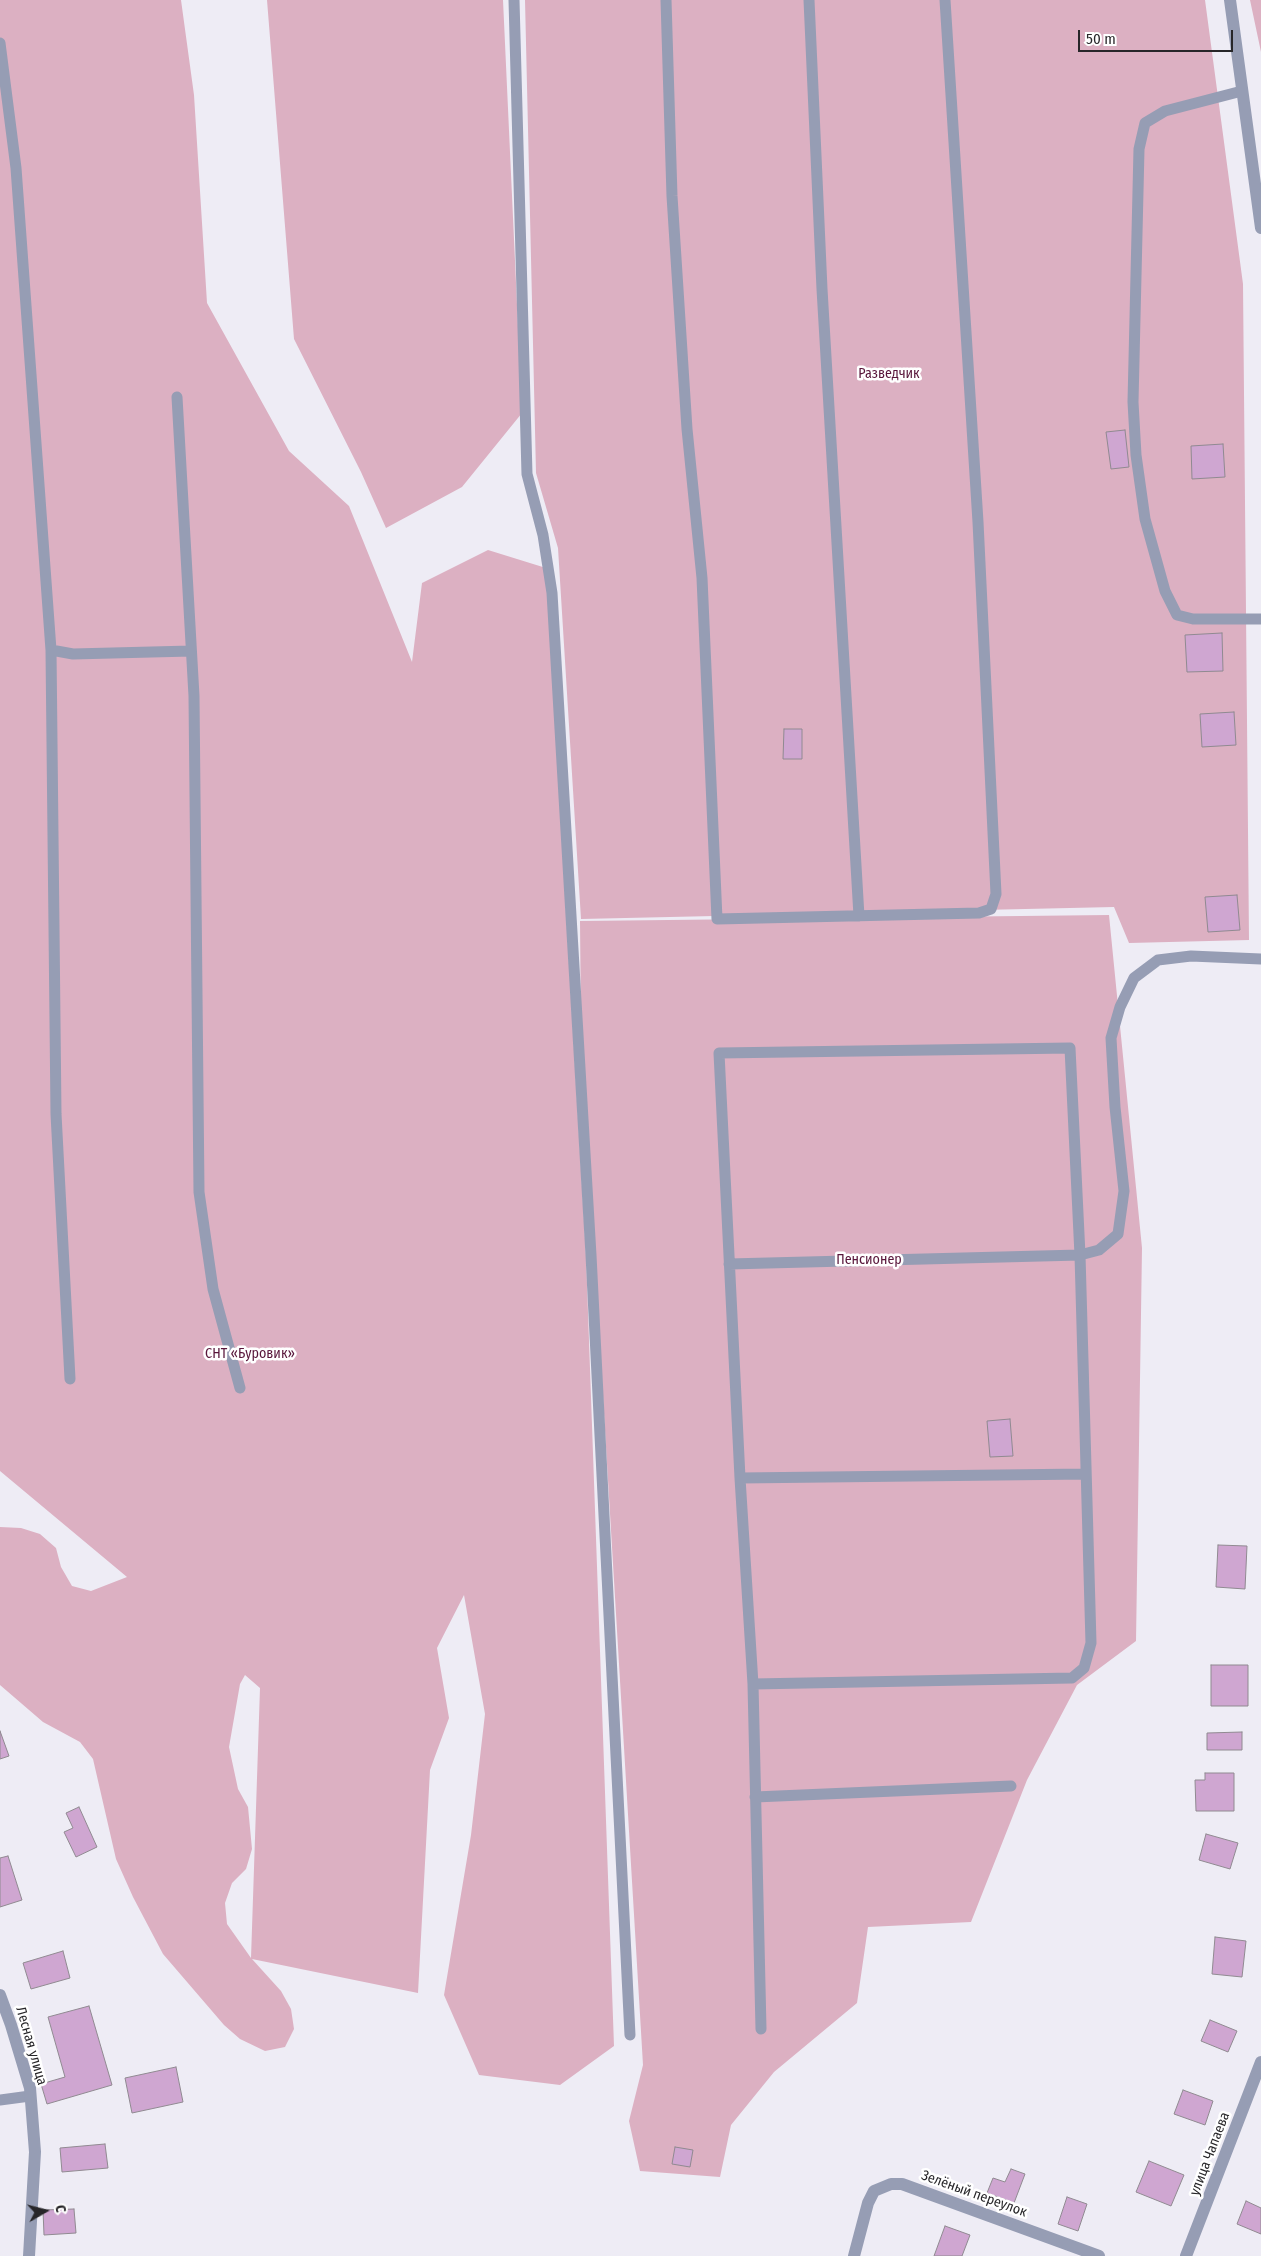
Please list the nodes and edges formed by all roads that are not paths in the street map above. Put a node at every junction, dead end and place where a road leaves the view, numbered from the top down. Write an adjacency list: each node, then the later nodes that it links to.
1 (514, 0): 26 (lane)
2 (666, 0): 13 (lane)
3 (809, 0): 13 (lane)
4 (945, 0): 13 (lane)
5 (1230, 0): 7 (street)
6 (0, 43): 11 (lane)
7 (1242, 91): 8 (street); 10 (lane)
8 (1261, 228)
9 (177, 397): 12 (lane)
10 (1261, 619)
11 (51, 650): 12 (lane); 17 (lane)
12 (191, 651): 18 (lane)
13 (859, 916)
14 (1261, 959): 15 (lane)
15 (1080, 1255): 16 (lane); 16 (lane); 19 (lane)
16 (729, 1264): 20 (lane)
17 (70, 1379)
18 (240, 1388)
19 (1086, 1474): 20 (lane); 21 (lane)
20 (740, 1478): 21 (lane)
21 (753, 1684): 23 (lane)
22 (1011, 1786): 23 (lane)
23 (755, 1797): 25 (lane)
24 (0, 1996): 28 (street, Лесная улица)
25 (761, 2029)
26 (630, 2035)
27 (1261, 2062): 33 (street, улица Чапаева)
28 (30, 2096): 29 (lane); 30 (street, Лесная улица)
29 (0, 2100)
30 (29, 2256)
31 (854, 2256): 32 (street, Зелёный переулок)
32 (1099, 2256)
33 (1186, 2256)

